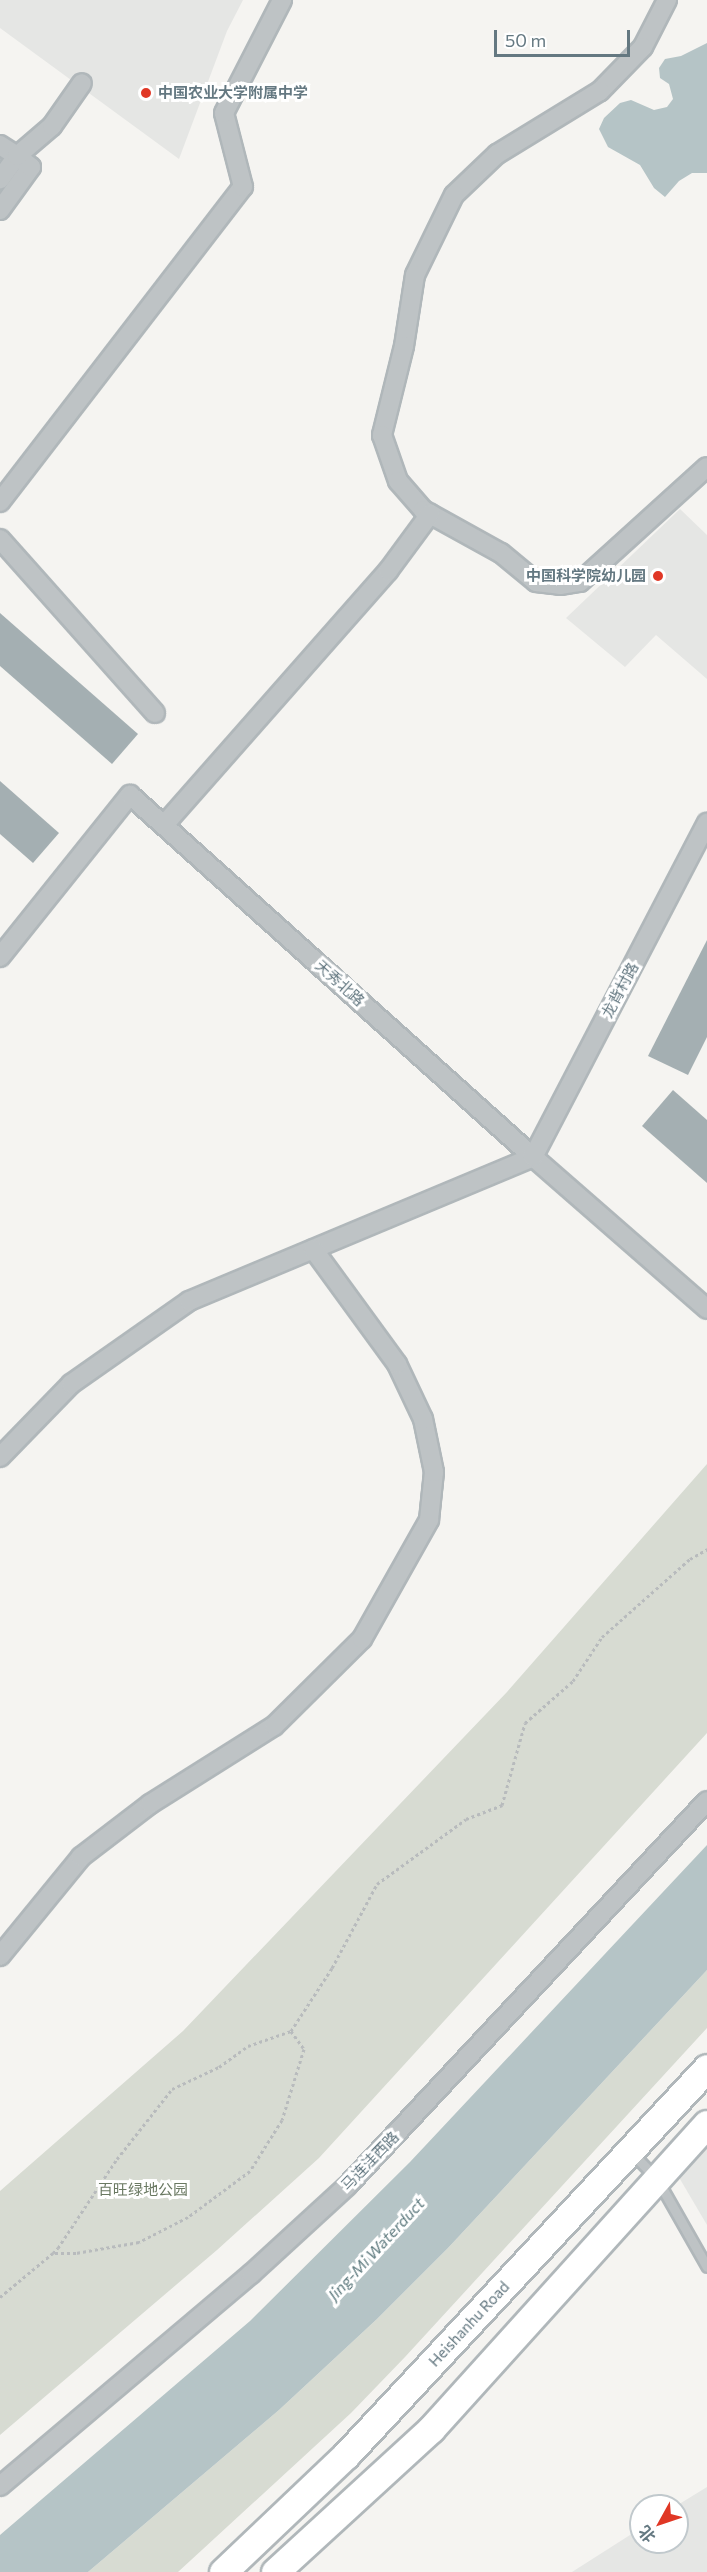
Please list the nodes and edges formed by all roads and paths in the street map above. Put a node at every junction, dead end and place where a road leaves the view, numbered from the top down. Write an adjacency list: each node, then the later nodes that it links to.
1 (282, 0): 9 (street)
2 (668, 0): 10 (street)
3 (82, 83): 5 (street)
4 (0, 145): 5 (street)
5 (17, 156): 6 (street); 7 (street)
6 (0, 179)
7 (0, 210)
8 (707, 467): 10 (street)
9 (0, 502)
10 (430, 514): 14 (street)
11 (0, 539): 12 (street)
12 (154, 713)
13 (707, 823): 16 (street, 龙背村路)
14 (164, 825): 15 (street, 天秀北路); 16 (street, 天秀北路)
15 (0, 957)
16 (533, 1158): 17 (street); 18 (street, 天秀北路)
17 (313, 1249): 19 (street); 22 (street)
18 (707, 1310)
19 (0, 1457)
20 (707, 1549): 23 (path)
21 (707, 1801): 33 (street, 马连洼西路)
22 (0, 1956)
23 (291, 2031): 30 (path); 30 (path)
24 (707, 2068): 26 (main road, Heishanhu Road)
25 (707, 2124): 27 (main road)
26 (629, 2150): 27 (lane); 28 (main road, Heishanhu Road)
27 (657, 2180): 29 (main road); 31 (lane)
28 (570, 2216): 29 (main road); 34 (main road, Heishanhu Road)
29 (602, 2242): 35 (main road)
30 (53, 2253): 32 (path)
31 (707, 2267)
32 (0, 2297)
33 (0, 2486)
34 (223, 2572)
35 (275, 2572)

